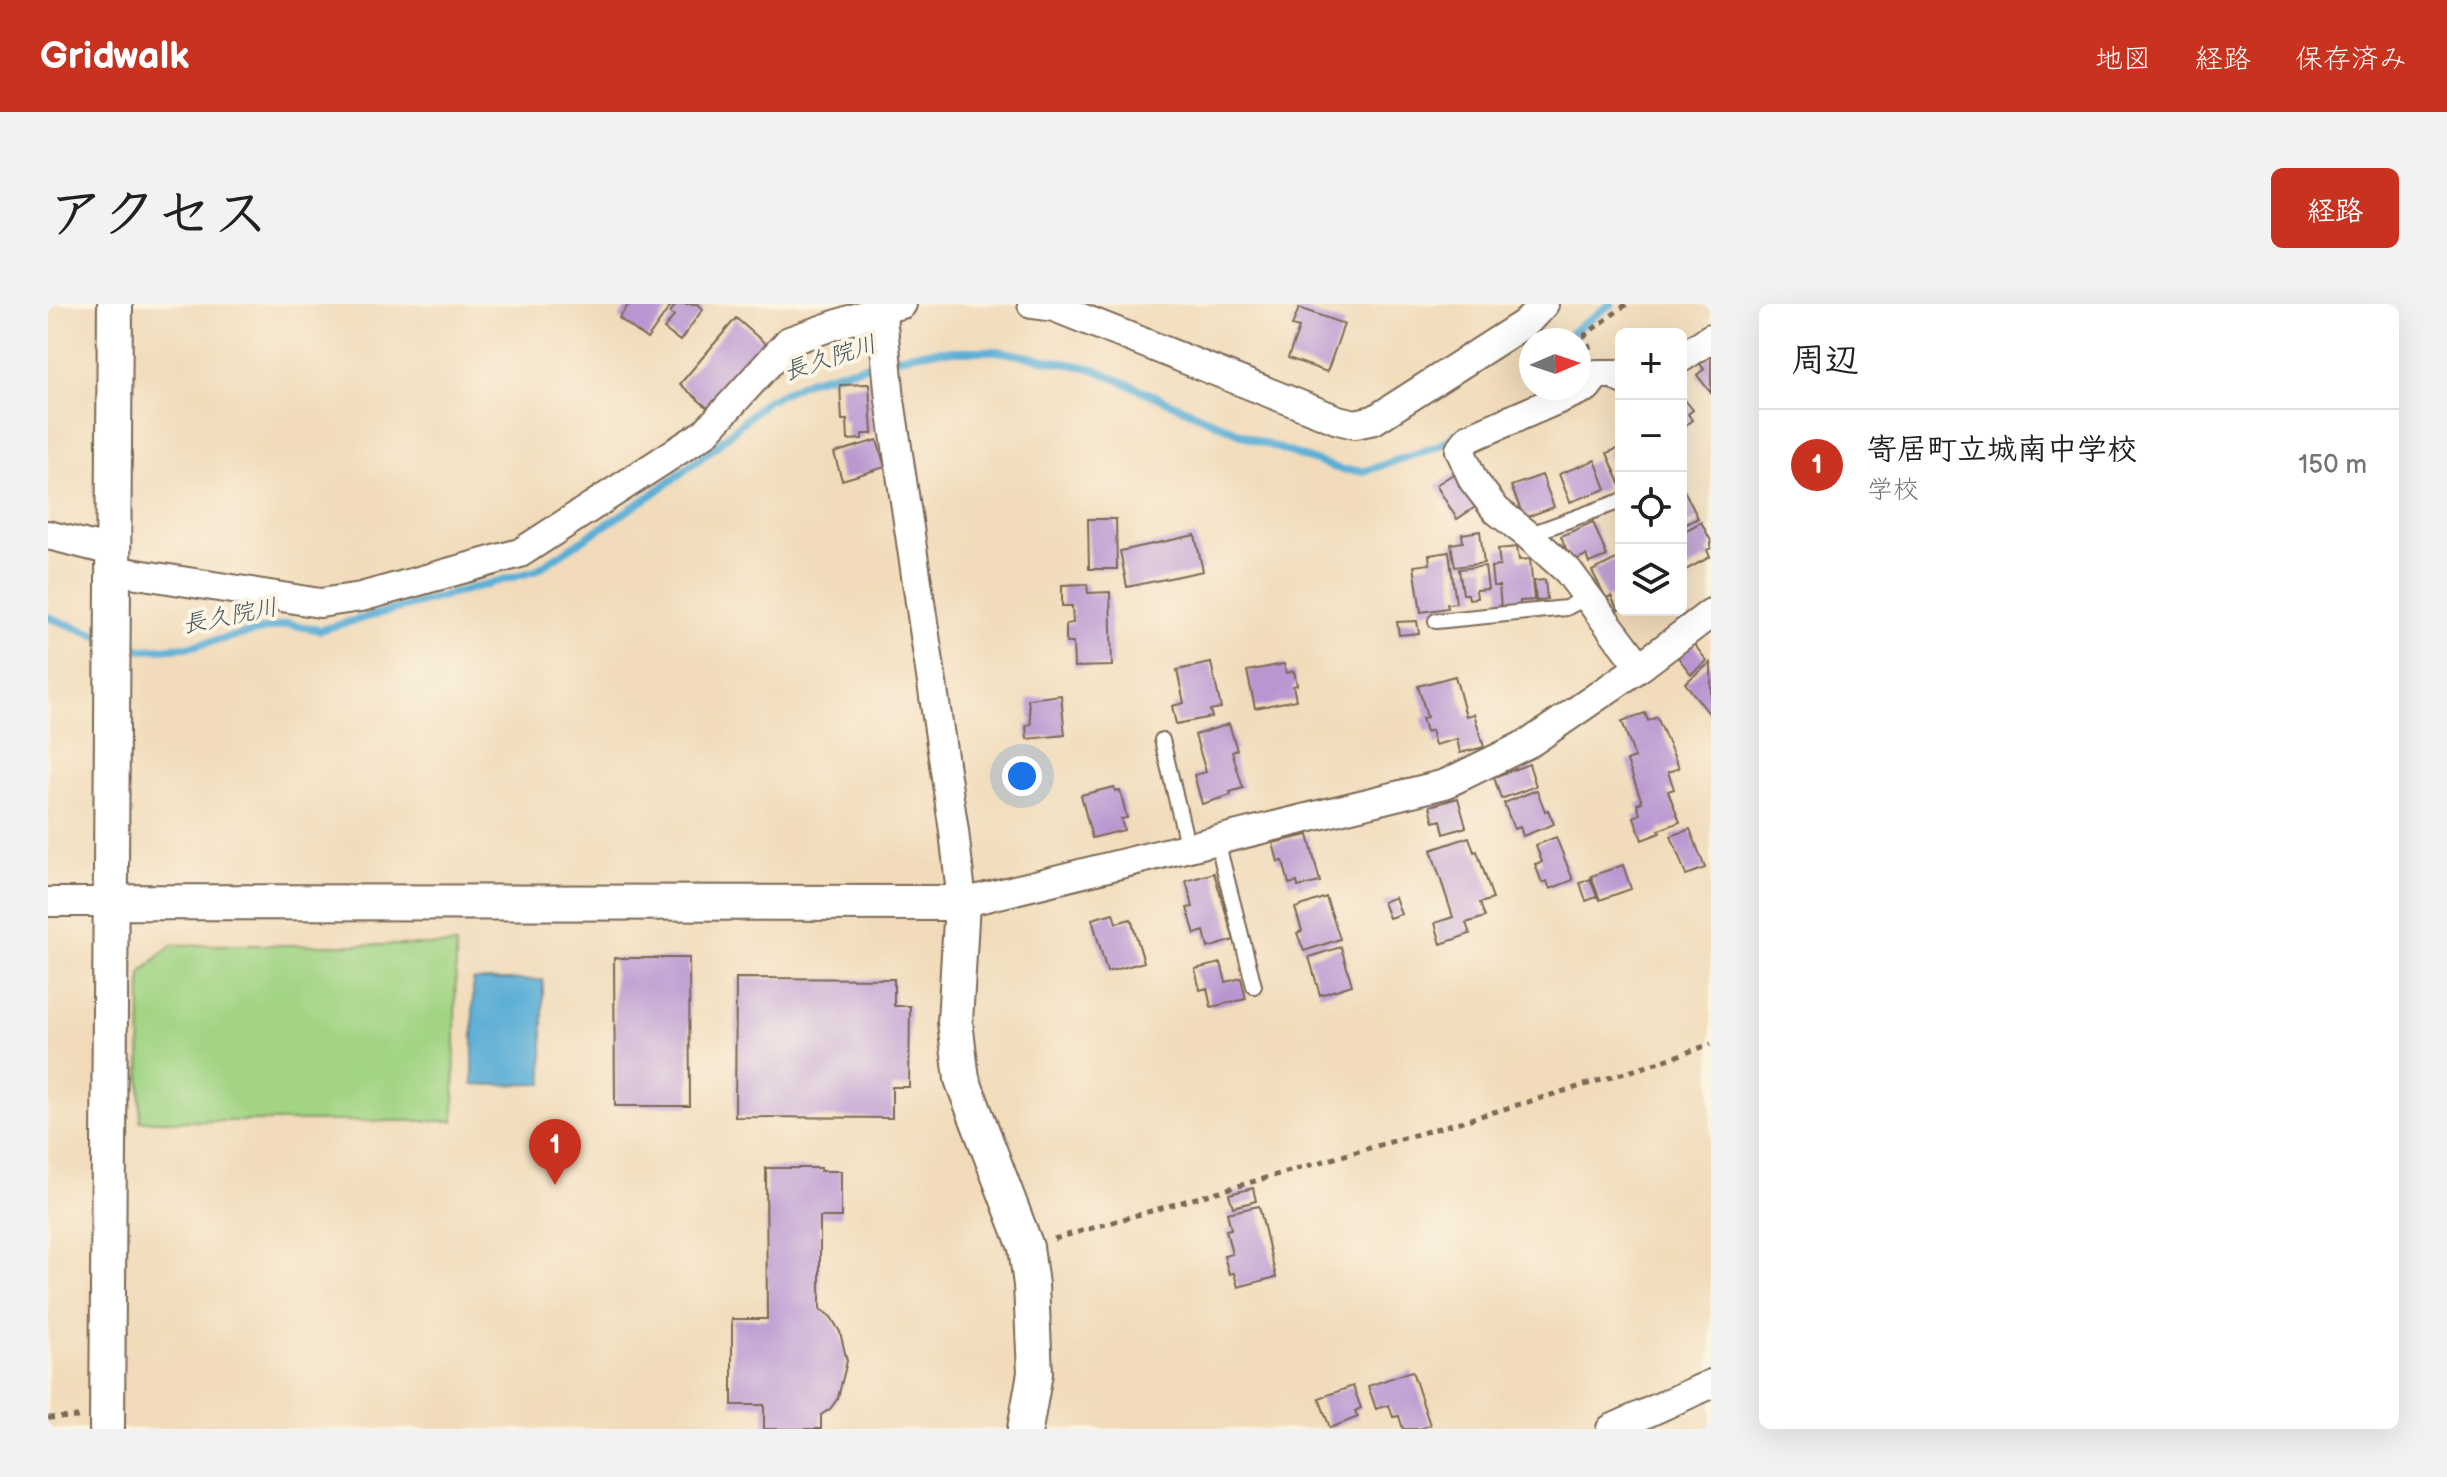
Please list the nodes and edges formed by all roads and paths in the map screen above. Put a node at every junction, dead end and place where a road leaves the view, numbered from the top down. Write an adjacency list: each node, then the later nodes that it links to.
1 (115, 304): 12 (street)
2 (1032, 304): 3 (street)
3 (1544, 304)
4 (1627, 304): 8 (path)
5 (888, 306): 12 (street); 22 (street)
6 (1711, 338): 7 (street)
7 (1687, 354)
8 (1609, 377): 11 (street)
9 (1615, 503): 11 (lane)
10 (48, 535): 12 (street)
11 (1528, 535): 13 (street)
12 (112, 560): 21 (street)
13 (1589, 596): 15 (lane); 16 (street)
14 (1711, 613): 16 (street)
15 (1436, 621)
16 (1640, 667): 18 (street)
17 (1162, 740): 19 (lane)
18 (1217, 841): 19 (street); 23 (lane)
19 (1188, 848): 22 (street)
20 (48, 902): 21 (street)
21 (110, 902): 22 (street); 27 (street)
22 (962, 903): 25 (street)
23 (1254, 986)
24 (1711, 1044): 25 (path)
25 (1026, 1247): 28 (street)
26 (1711, 1384): 29 (street)
27 (107, 1429)
28 (1025, 1429)
29 (1611, 1429)

